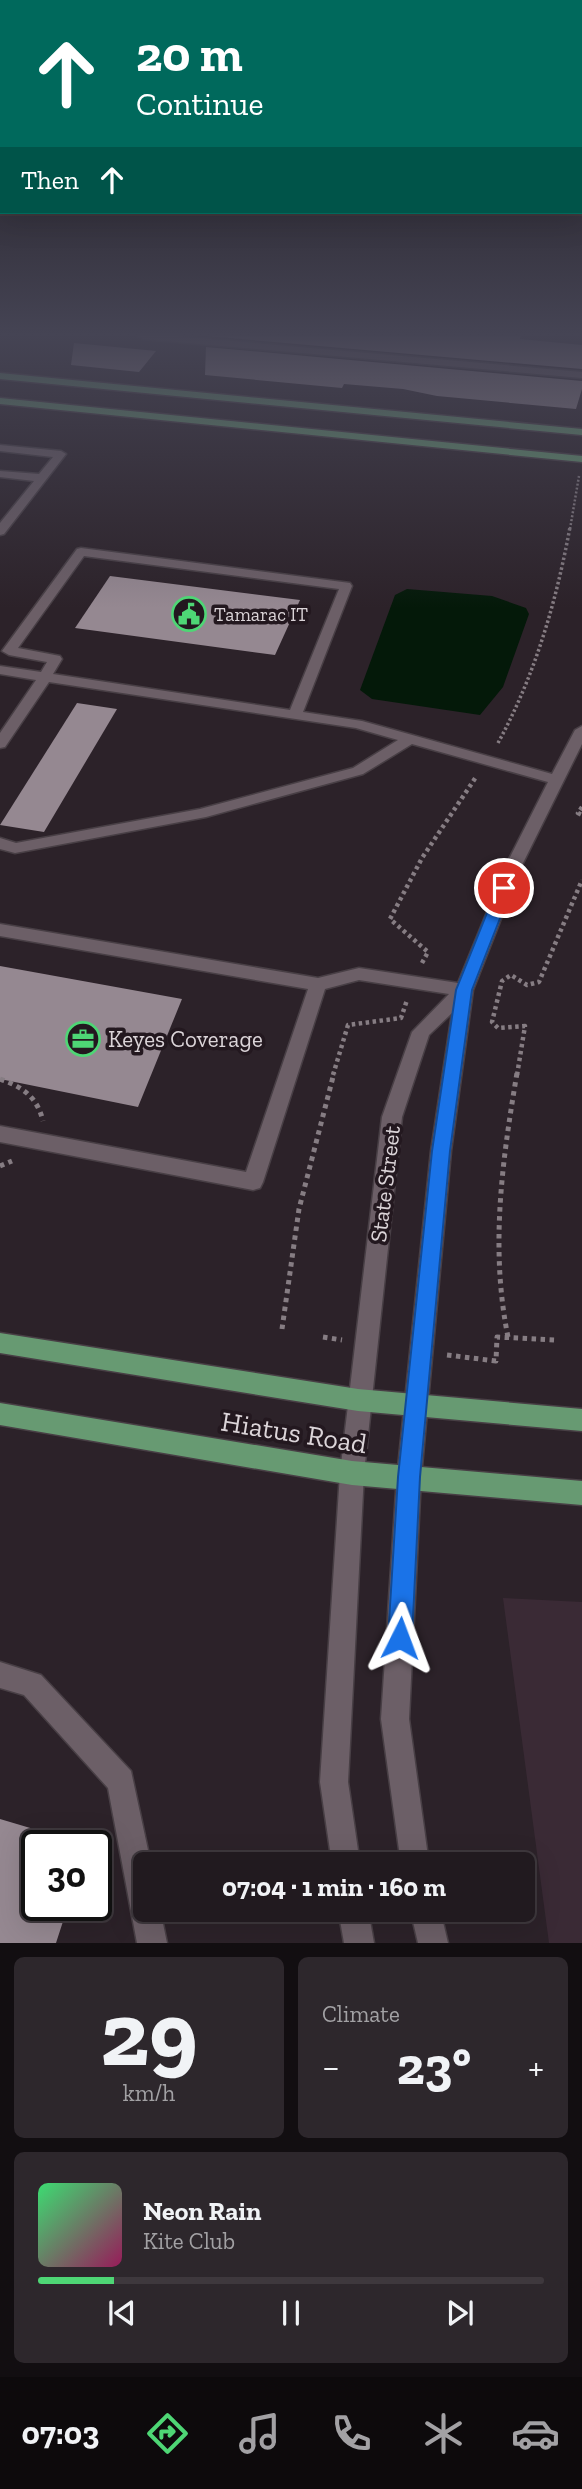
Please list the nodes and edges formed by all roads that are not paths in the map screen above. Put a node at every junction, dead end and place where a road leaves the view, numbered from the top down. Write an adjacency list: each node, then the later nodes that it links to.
1 (258, 427): 5 (main road)
2 (527, 427): 3 (main road)
3 (582, 432)
4 (0, 448): 7 (street)
5 (582, 459)
6 (0, 474): 7 (street)
7 (43, 478): 8 (street)
8 (0, 531)
9 (0, 670): 10 (street)
10 (45, 677): 11 (street); 11 (street); 14 (street)
11 (295, 714): 13 (street)
12 (582, 730): 15 (street, State Street)
13 (412, 738): 15 (street); 16 (street)
14 (0, 744)
15 (558, 780): 19 (street, State Street)
16 (0, 843)
17 (0, 930): 18 (street)
18 (317, 984): 19 (street); 20 (street)
19 (464, 990): 22 (street, State Street); 23 (street, State Street)
20 (0, 1135)
21 (0, 1343): 22 (main road, Hiatus Road)
22 (358, 1400): 23 (main road, Hiatus Road); 26 (street, State Street)
23 (417, 1404): 25 (main road, Hiatus Road); 27 (street, State Street)
24 (0, 1414): 26 (main road, Hiatus Road)
25 (582, 1420)
26 (352, 1474): 27 (main road, Hiatus Road); 31 (street)
27 (409, 1477): 28 (main road, Hiatus Road); 32 (street, State Street)
28 (582, 1493)
29 (0, 1675): 30 (street)
30 (134, 1852)
31 (344, 1852)
32 (413, 1852)
33 (148, 1922): 36 (street)
34 (355, 1922): 37 (street)
35 (428, 1922): 38 (street)
36 (152, 1943)
37 (359, 1943)
38 (433, 1943)

